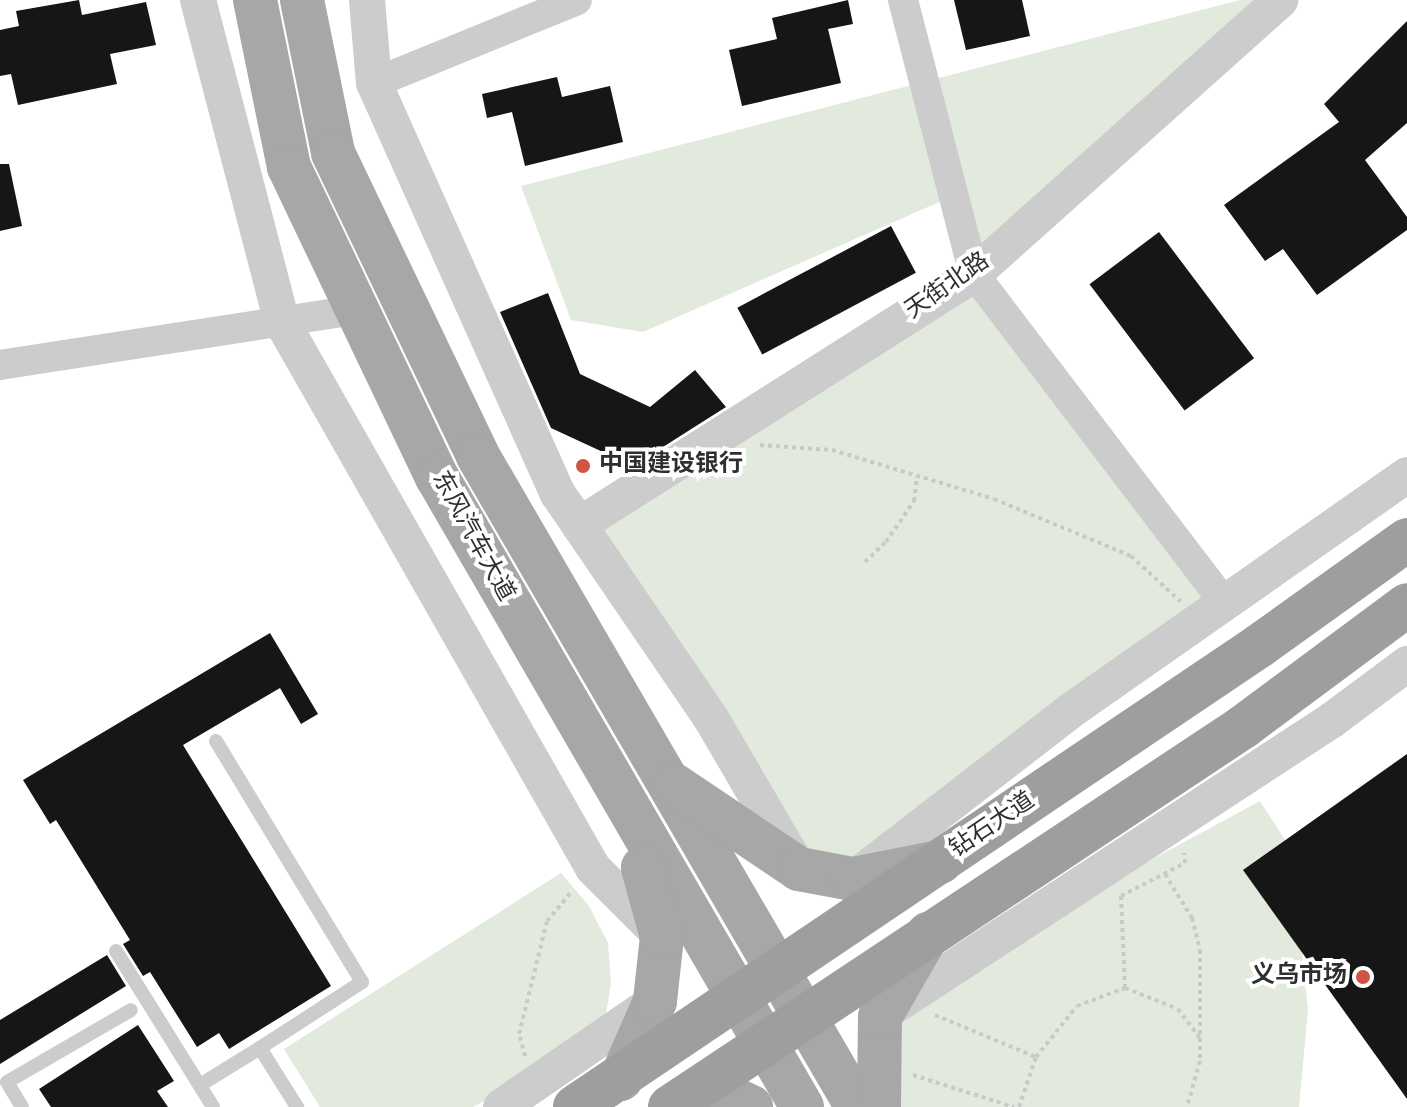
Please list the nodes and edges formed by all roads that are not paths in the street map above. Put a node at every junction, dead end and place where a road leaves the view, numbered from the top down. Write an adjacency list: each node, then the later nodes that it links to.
1 (198, 0): 11 (street)
2 (255, 0): 10 (main road, 东风汽车大道)
3 (302, 0): 23 (main road, 东风汽车大道)
4 (367, 0): 8 (street)
5 (577, 0): 8 (street)
6 (903, 0): 9 (street)
7 (1280, 0): 9 (street, 天街北路)
8 (374, 83): 14 (street)
9 (974, 274): 14 (street, 天街北路); 17 (street)
10 (357, 310): 11 (street); 24 (main road, 东风汽车大道)
11 (282, 322): 12 (street); 29 (street)
12 (0, 365)
13 (1407, 476): 17 (street)
14 (579, 525): 26 (street)
15 (1407, 540): 18 (highway, 钻石大道)
16 (1407, 605): 20 (highway)
17 (1211, 610): 18 (street); 27 (street)
18 (1259, 646): 25 (highway, 钻石大道)
19 (1407, 664): 21 (street)
20 (1231, 735): 21 (street); 28 (highway)
21 (1307, 736): 34 (street)
22 (216, 741): 38 (lane)
23 (662, 776): 26 (main road); 31 (main road, 东风汽车大道)
24 (627, 808): 29 (main road); 32 (main road, 东风汽车大道)
25 (940, 862): 27 (main road); 31 (highway, 钻石大道)
26 (799, 869): 27 (main road)
27 (853, 879)
28 (928, 934): 34 (main road); 36 (highway)
29 (662, 937): 33 (main road)
30 (116, 951): 40 (lane)
31 (774, 971): 32 (highway, 钻石大道); 36 (main road, 东风汽车大道)
32 (736, 995): 37 (main road, 东风汽车大道); 39 (highway, 钻石大道)
33 (655, 1001): 39 (main road); 44 (street)
34 (890, 1009): 51 (main road)
35 (131, 1010): 41 (lane)
36 (805, 1015): 37 (highway); 50 (main road, 东风汽车大道)
37 (765, 1043): 46 (highway); 49 (main road, 东风汽车大道)
38 (260, 1048): 40 (lane); 43 (lane)
39 (621, 1079): 45 (highway, 钻石大道)
40 (200, 1085): 42 (lane)
41 (22, 1107)
42 (213, 1107)
43 (297, 1107)
44 (501, 1107)
45 (575, 1107)
46 (670, 1107)
47 (693, 1107): 48 (main road)
48 (751, 1107)
49 (802, 1107)
50 (857, 1107)
51 (879, 1107)

